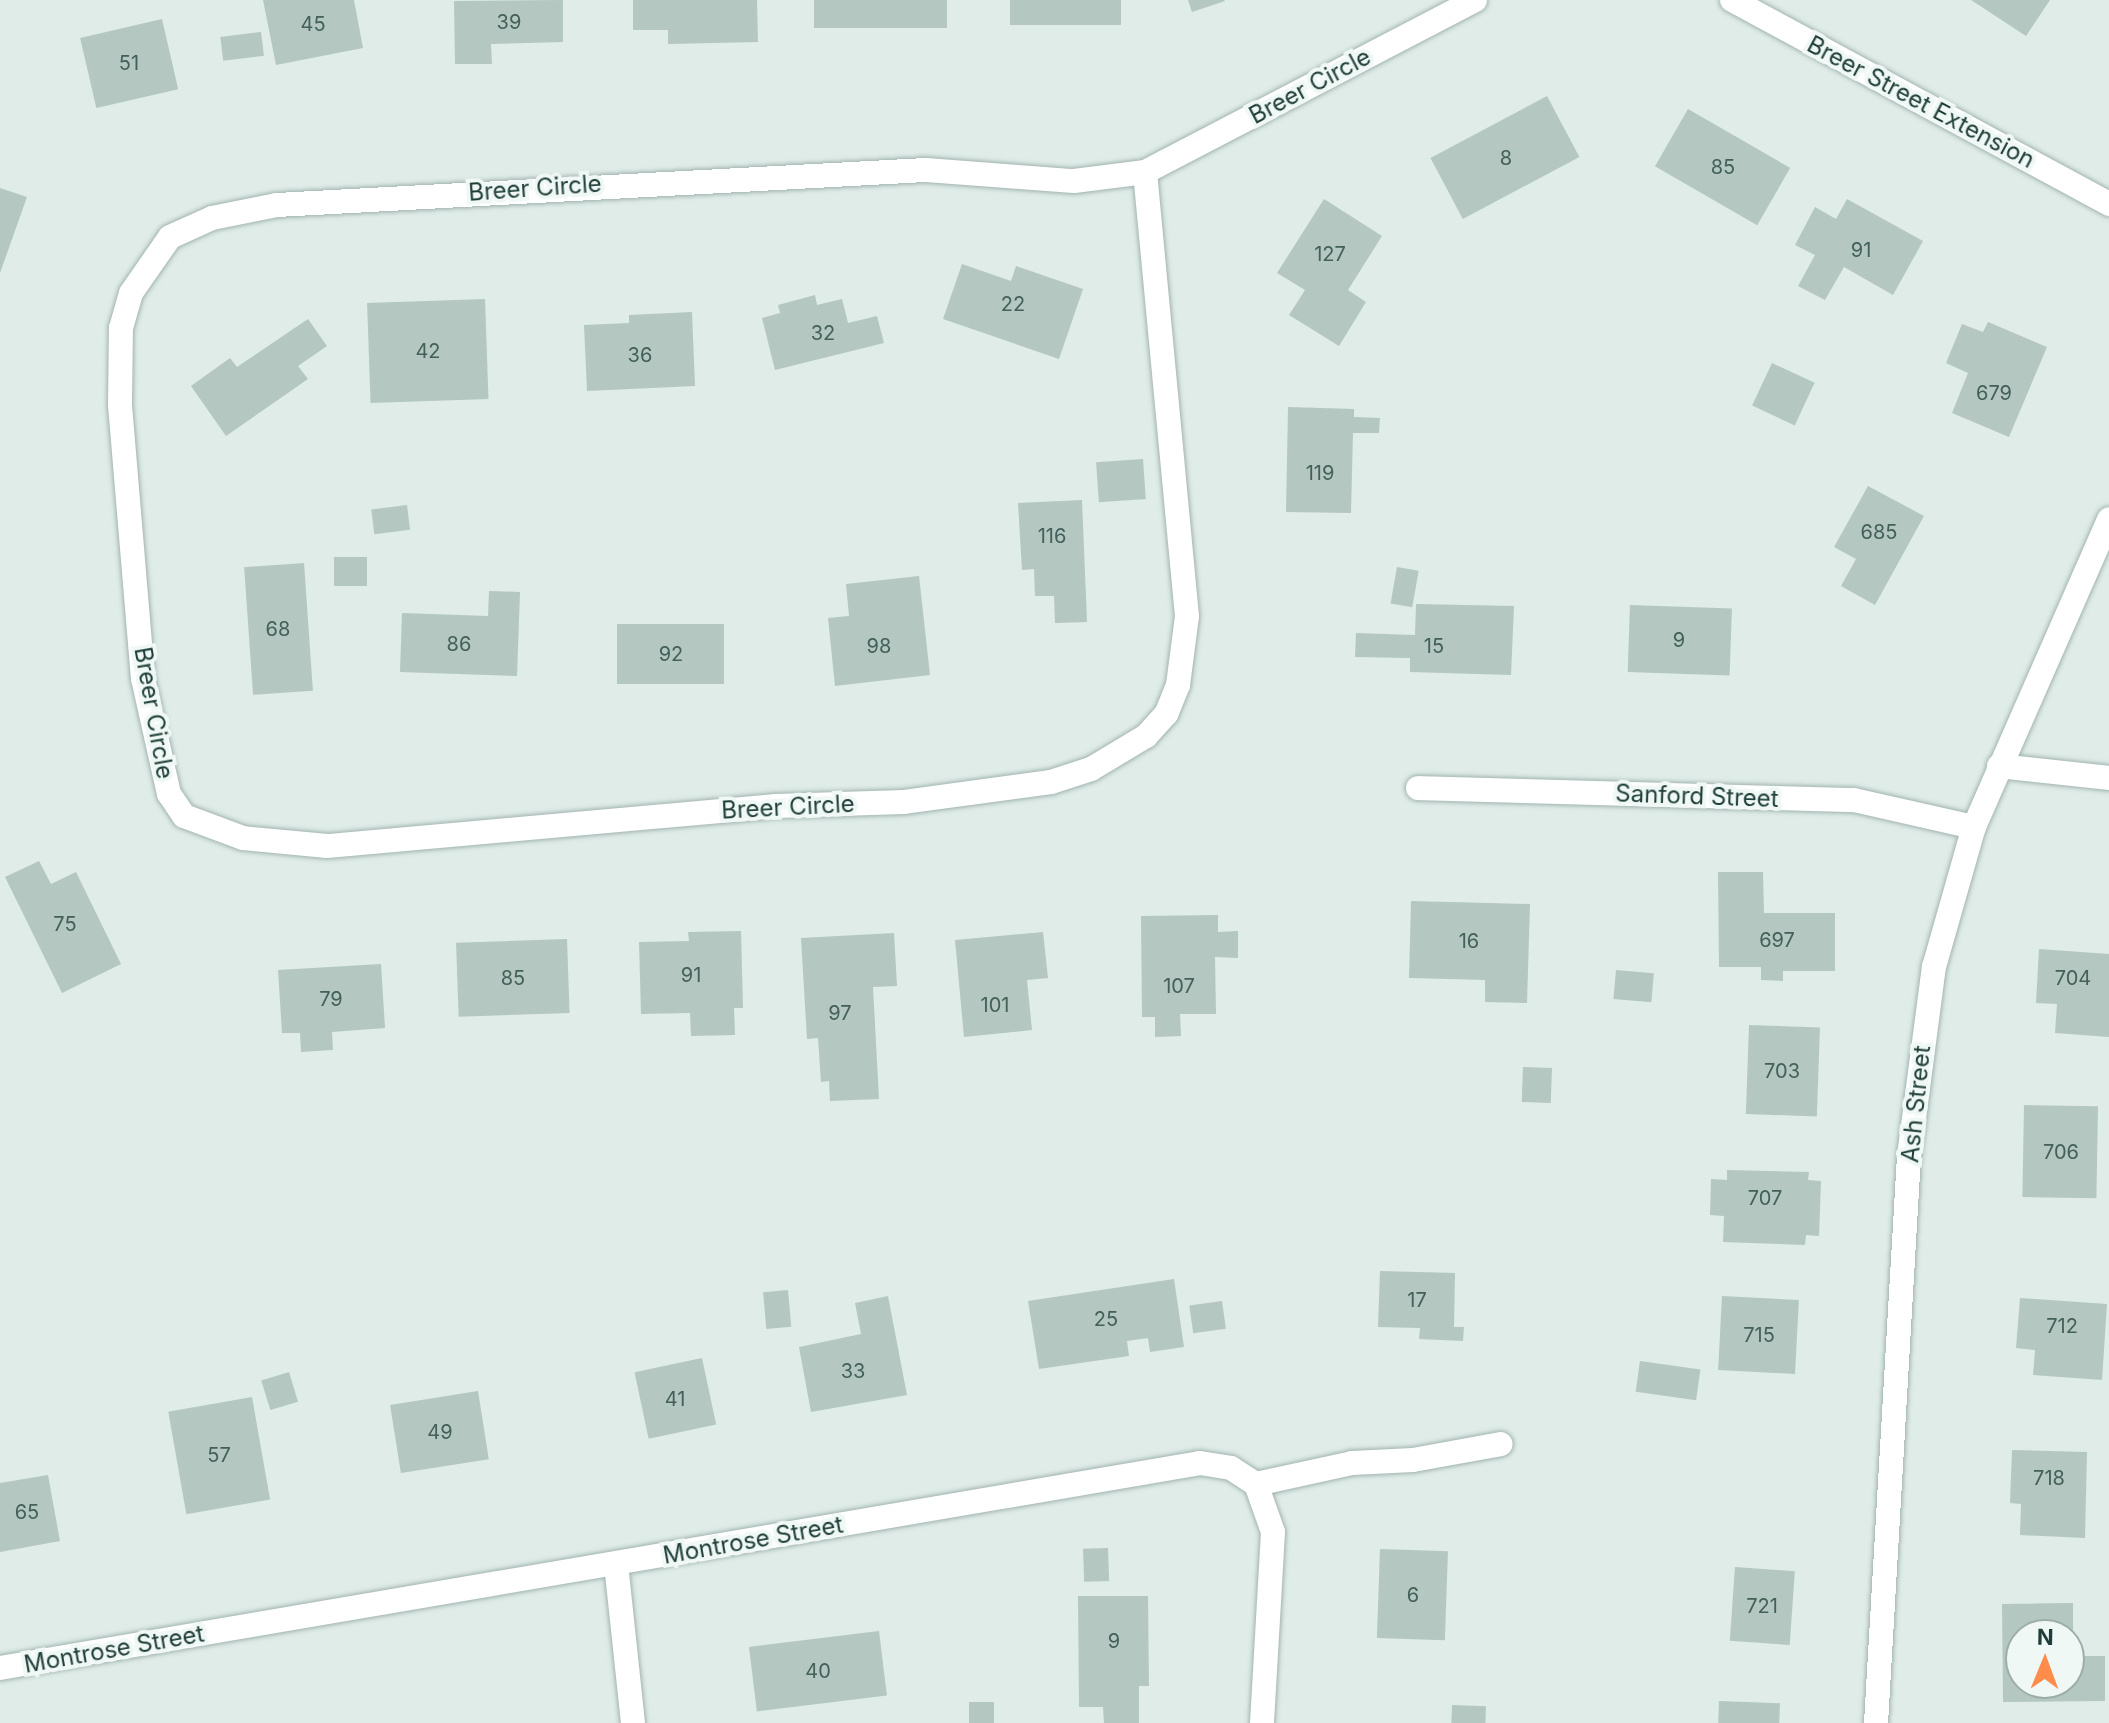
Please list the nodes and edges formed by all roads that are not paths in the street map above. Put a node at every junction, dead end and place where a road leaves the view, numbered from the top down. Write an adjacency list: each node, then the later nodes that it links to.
1 (1475, 0): 3 (street, Breer Circle)
2 (1732, 0): 4 (street, Breer Street Extension)
3 (1145, 172): 3 (street, Breer Circle)
4 (2109, 204)
5 (2109, 519): 6 (street, Ash Street)
6 (1999, 766): 7 (street); 9 (street, Ash Street)
7 (2109, 778)
8 (1418, 788): 9 (street, Sanford Street)
9 (1974, 827): 16 (street, Ash Street)
10 (1501, 1444): 11 (street)
11 (1256, 1484): 12 (street, Montrose Street); 15 (street)
12 (616, 1564): 13 (street, Montrose Street); 14 (street)
13 (0, 1668)
14 (633, 1723)
15 (1262, 1723)
16 (1876, 1723)

